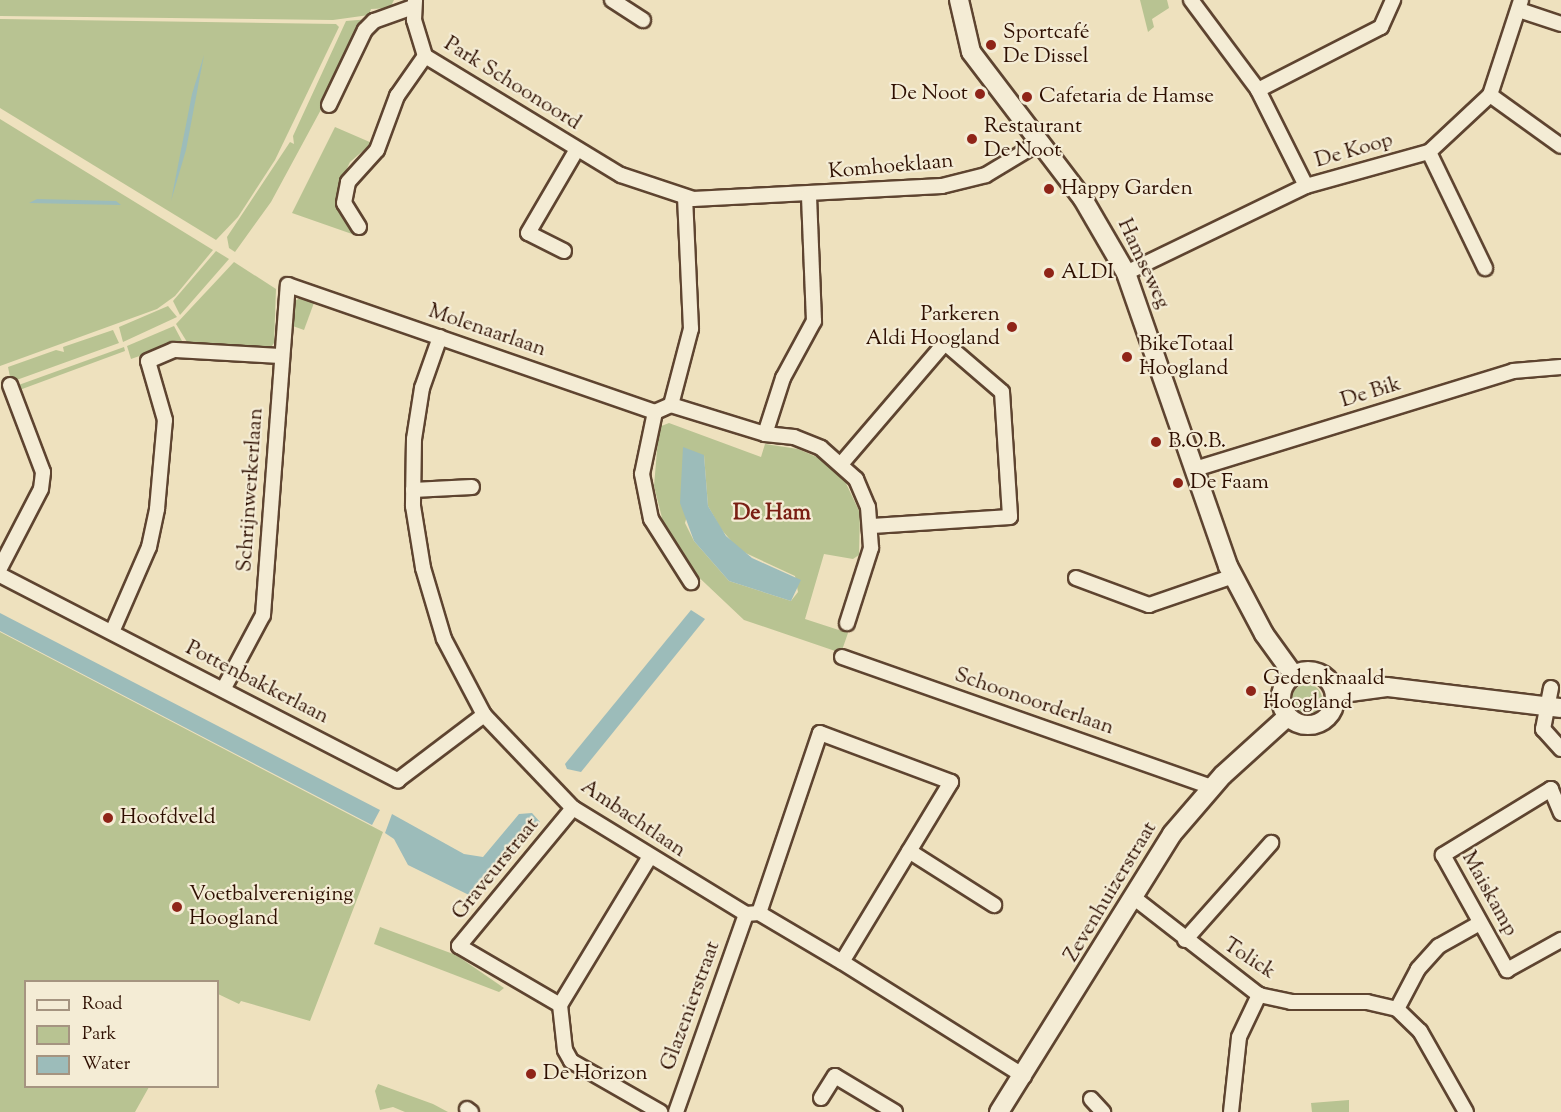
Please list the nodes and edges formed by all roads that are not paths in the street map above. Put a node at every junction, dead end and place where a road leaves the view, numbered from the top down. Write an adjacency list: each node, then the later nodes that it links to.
1 (612, 0): 7 (street)
2 (959, 0): 13 (street, Hamseweg)
3 (1191, 0): 10 (street)
4 (1393, 0): 10 (street)
5 (414, 4): 9 (street); 12 (street)
6 (1520, 5): 8 (street); 11 (street, De Koop)
7 (643, 20)
8 (1561, 24)
9 (425, 56): 15 (street, Park Schoonoord); 20 (street)
10 (1258, 90): 17 (street)
11 (1490, 94): 14 (street); 16 (street, De Koop)
12 (329, 105)
13 (1039, 142): 18 (street, Komhoeklaan); 23 (street, Hamseweg)
14 (1561, 146)
15 (577, 149): 19 (street, Park Schoonoord); 21 (street, Park Schoonoord)
16 (1429, 152): 17 (street, De Koop); 22 (street)
17 (1306, 186): 23 (street, De Koop)
18 (809, 195): 19 (street, Komhoeklaan); 31 (street, Komhoeklaan)
19 (685, 198): 29 (street)
20 (359, 227)
21 (564, 251)
22 (1485, 268)
23 (1126, 273): 33 (street, Hamseweg)
24 (288, 285): 25 (street, Molenaarlaan); 26 (street, Schrijnwerkerlaan)
25 (440, 337): 30 (street, Molenaarlaan); 35 (street, Ambachtlaan)
26 (282, 356): 43 (street); 46 (street, Schrijnwerkerlaan)
27 (1561, 367): 33 (street, De Bik)
28 (10, 385): 37 (street)
29 (670, 405): 30 (street); 31 (street)
30 (655, 412): 41 (street)
31 (765, 434): 32 (street)
32 (842, 463): 36 (street); 36 (street)
33 (1194, 469): 39 (street, Hamseweg)
34 (472, 487): 35 (street)
35 (413, 490): 49 (street, Ambachtlaan)
36 (872, 526): 42 (street)
37 (0, 568)
38 (0, 575): 43 (street, Pottenbakkerlaan)
39 (1233, 576): 40 (street); 45 (street, Hamseweg)
40 (1076, 578)
41 (692, 582)
42 (847, 623)
43 (112, 632): 46 (street, Pottenbakkerlaan)
44 (842, 657): 52 (street, Schoonoorderlaan)
45 (1293, 675): 47 (street); 50 (street)
46 (224, 688): 49 (street, Pottenbakkerlaan)
47 (1335, 694): 48 (street); 50 (street)
48 (1554, 701): 51 (street)
49 (483, 715): 53 (street, Ambachtlaan)
50 (1287, 717): 52 (street, Zevenhuizerstraat)
51 (1561, 748)
52 (1212, 787): 58 (street, Zevenhuizerstraat)
53 (573, 808): 57 (street, Ambachtlaan); 66 (street, Graveurstraat)
54 (1561, 813): 61 (street, Maiskamp)
55 (1271, 843): 62 (street)
56 (909, 851): 59 (street); 60 (street, Glazenierstraat); 64 (street)
57 (649, 858): 60 (street, Ambachtlaan); 66 (street)
58 (1133, 897): 62 (street, Tolick); 68 (street, Zevenhuizerstraat)
59 (994, 905)
60 (753, 913): 64 (street, Ambachtlaan); 72 (street, Glazenierstraat)
61 (1480, 923): 63 (street, Maiskamp); 67 (street)
62 (1185, 940): 65 (street, Tolick)
63 (1561, 940)
64 (842, 962): 68 (street, Ambachtlaan)
65 (1259, 995): 67 (street, Tolick); 76 (street)
66 (560, 1005): 71 (street)
67 (1397, 1009): 77 (street)
68 (1024, 1076): 74 (street, Zevenhuizerstraat)
69 (821, 1098): 73 (street)
70 (1091, 1099): 75 (street)
71 (660, 1112)
72 (676, 1112)
73 (894, 1112)
74 (999, 1112)
75 (1103, 1112)
76 (1231, 1112)
77 (1466, 1112)

